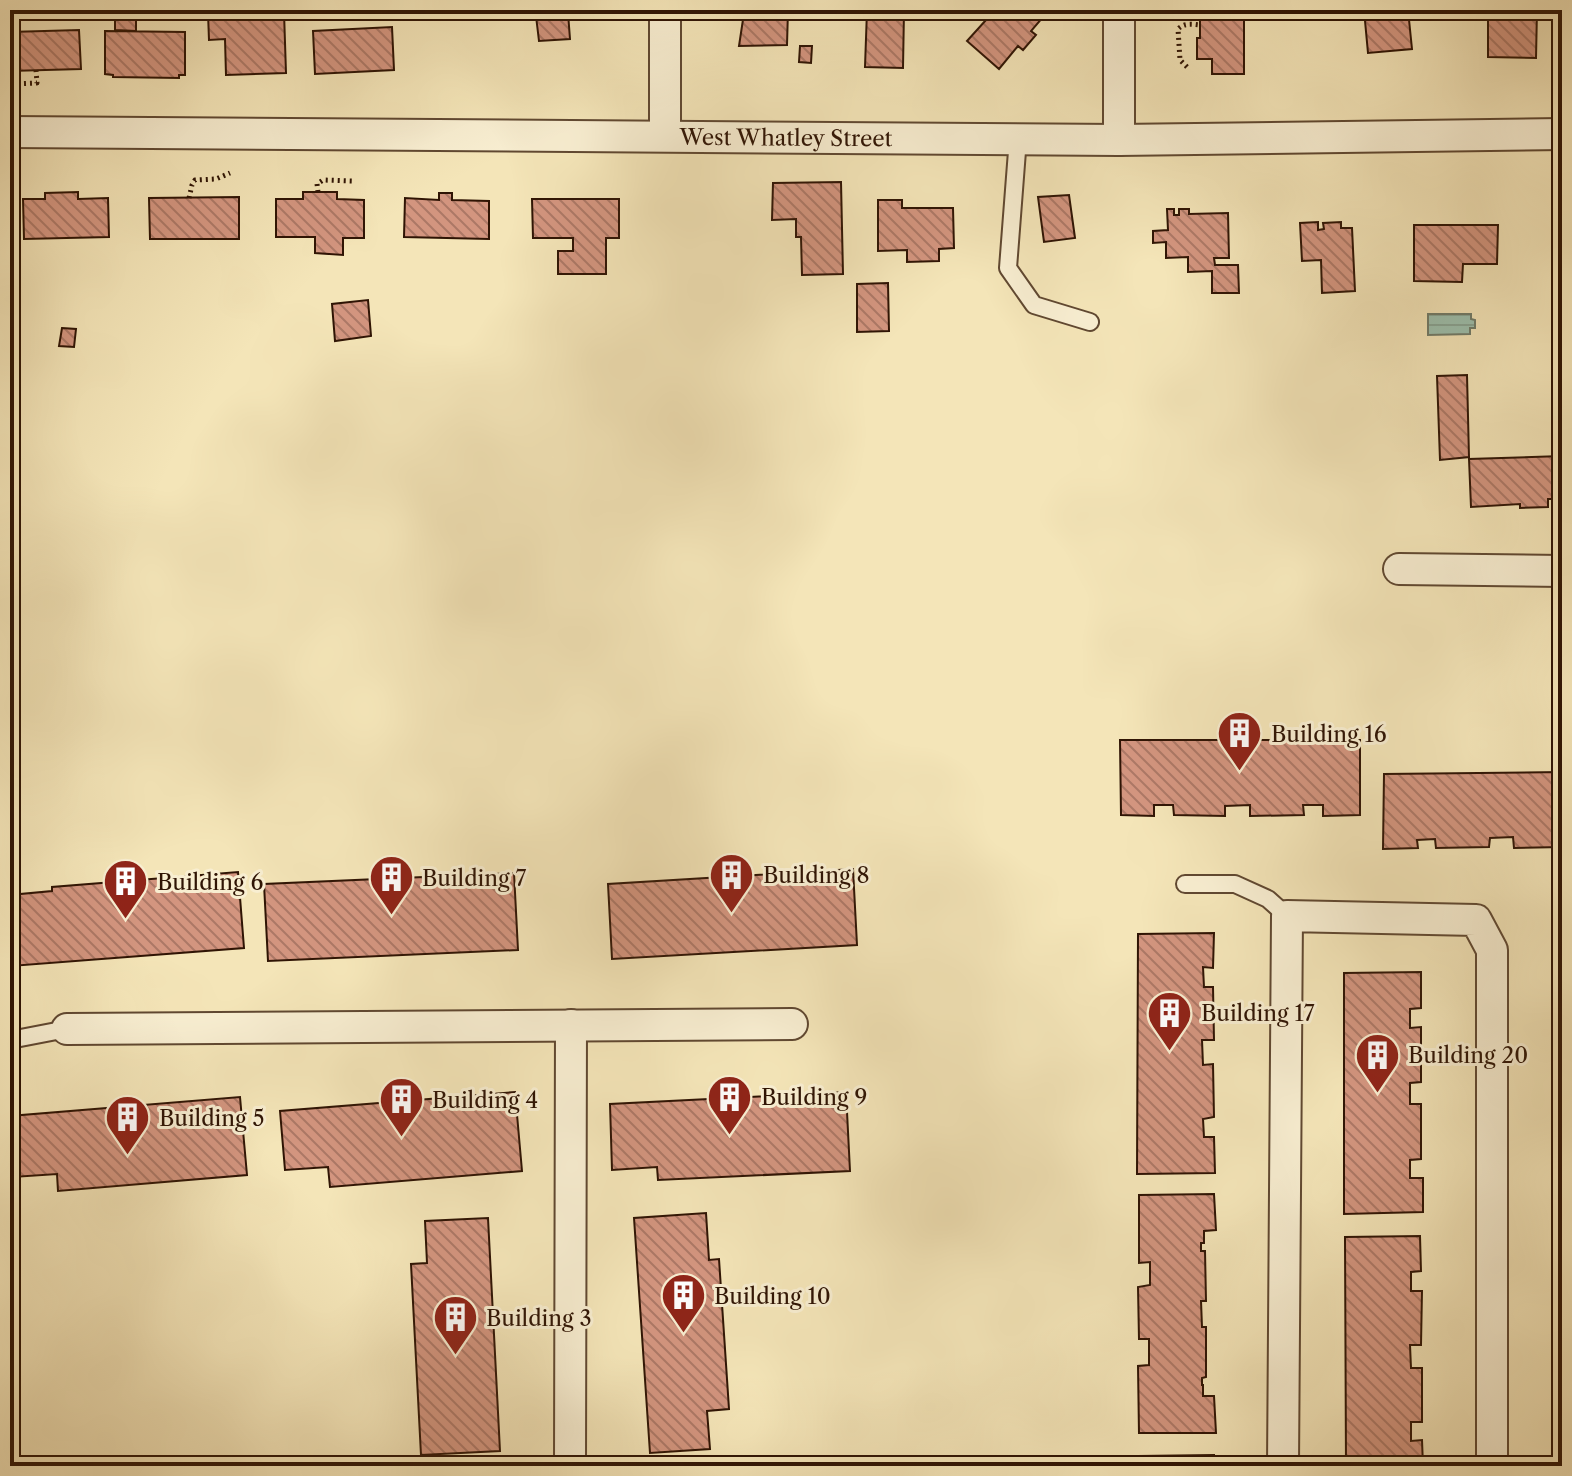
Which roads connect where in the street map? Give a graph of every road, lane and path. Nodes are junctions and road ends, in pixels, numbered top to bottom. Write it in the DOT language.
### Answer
graph roads {
  1 [pos="665,10"];
  2 [pos="1119,10"];
  3 [pos="1200,25"];
  4 [pos="1187,67"];
  5 [pos="36,70"];
  6 [pos="12,84"];
  7 [pos="10,132"];
  8 [pos="1562,134"];
  9 [pos="665,135"];
  10 [pos="1018,138"];
  11 [pos="1119,140"];
  12 [pos="230,173"];
  13 [pos="353,181"];
  14 [pos="318,192"];
  15 [pos="189,198"];
  16 [pos="1090,322"];
  17 [pos="1399,569"];
  18 [pos="1562,571"];
  19 [pos="1185,884"];
  20 [pos="1287,916"];
  21 [pos="792,1024"];
  22 [pos="571,1025"];
  23 [pos="67,1029"];
  24 [pos="10,1040"];
  25 [pos="570,1466"];
  26 [pos="1283,1466"];
  27 [pos="1492,1466"];
  1 -- 9 [label="street"];
  2 -- 11 [label="street"];
  3 -- 4 [label="path"];
  5 -- 6 [label="path"];
  7 -- 9 [label="street, West Whatley Street"];
  8 -- 11 [label="street, West Whatley Street"];
  9 -- 10 [label="street, West Whatley Street"];
  10 -- 11 [label="street, West Whatley Street"];
  10 -- 16 [label="lane"];
  12 -- 15 [label="path"];
  13 -- 14 [label="path"];
  17 -- 18 [label="street"];
  19 -- 20 [label="lane"];
  20 -- 26 [label="street"];
  20 -- 27 [label="street"];
  21 -- 22 [label="street"];
  22 -- 23 [label="street"];
  22 -- 25 [label="street"];
  23 -- 24 [label="lane"];
}
